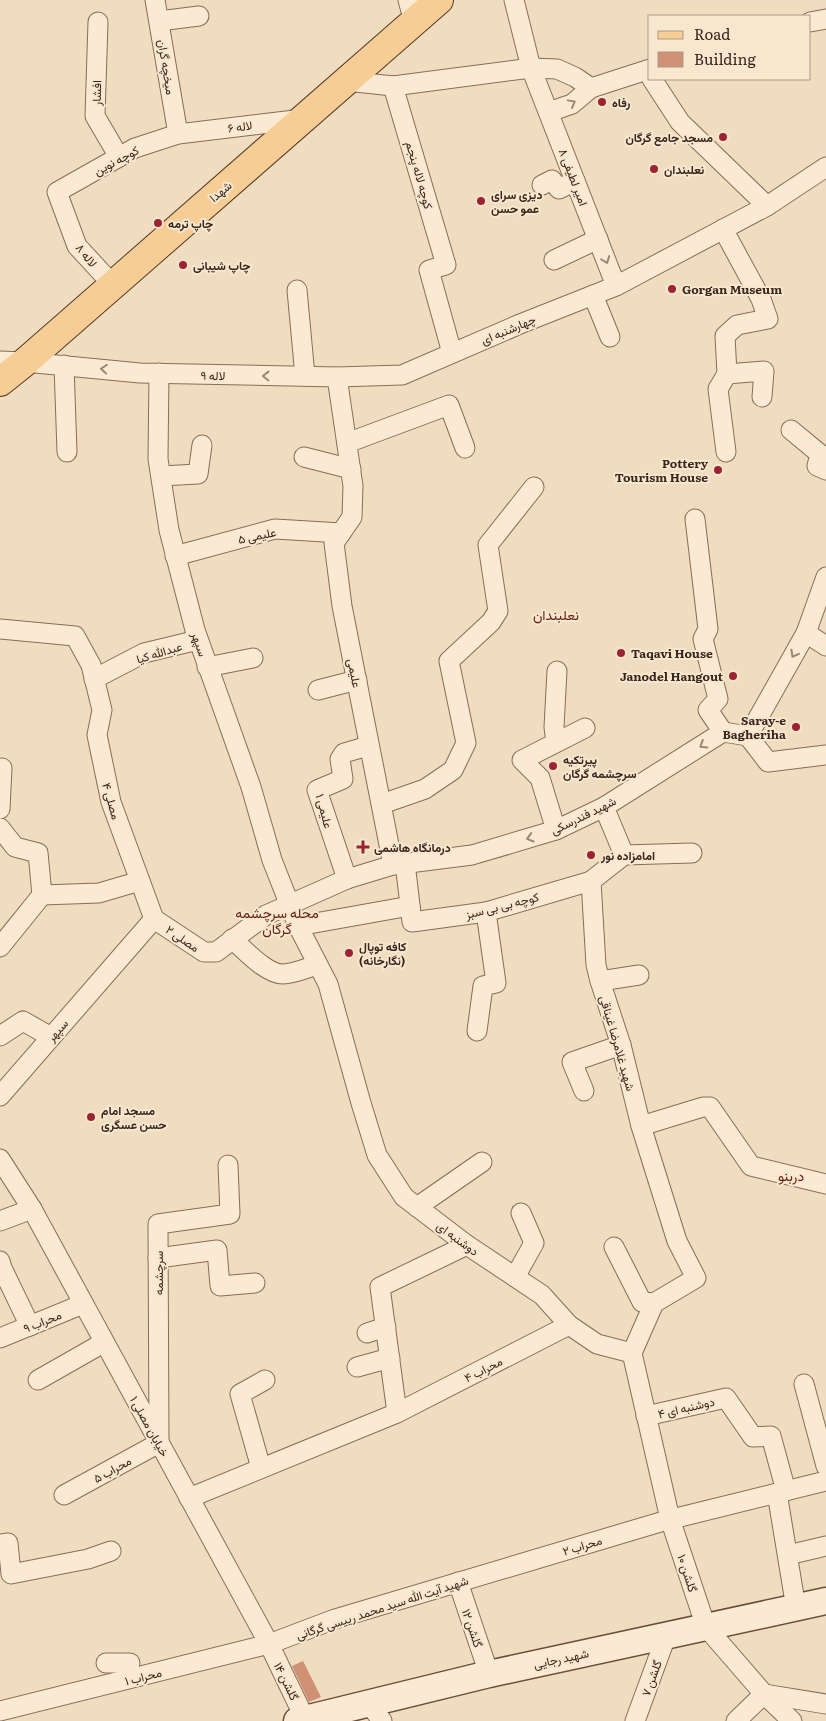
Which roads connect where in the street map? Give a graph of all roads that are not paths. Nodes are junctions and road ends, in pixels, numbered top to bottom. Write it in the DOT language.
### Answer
graph roads {
  1 [pos="155,0"];
  2 [pos="439,0"];
  3 [pos="514,0"];
  4 [pos="411,11"];
  5 [pos="199,16"];
  6 [pos="826,19"];
  7 [pos="159,21"];
  8 [pos="98,22"];
  9 [pos="811,22"];
  10 [pos="531,68"];
  11 [pos="648,74"];
  12 [pos="654,80"];
  13 [pos="346,81"];
  14 [pos="394,86"];
  15 [pos="591,88"];
  16 [pos="549,112"];
  17 [pos="303,119"];
  18 [pos="178,134"];
  19 [pos="119,157"];
  20 [pos="826,167"];
  21 [pos="576,181"];
  22 [pos="542,185"];
  23 [pos="57,192"];
  24 [pos="767,206"];
  25 [pos="723,229"];
  26 [pos="598,239"];
  27 [pos="554,260"];
  28 [pos="113,285"];
  29 [pos="616,286"];
  30 [pos="297,290"];
  31 [pos="593,295"];
  32 [pos="610,337"];
  33 [pos="452,354"];
  34 [pos="13,361"];
  35 [pos="64,366"];
  36 [pos="159,373"];
  37 [pos="727,374"];
  38 [pos="402,375"];
  39 [pos="305,376"];
  40 [pos="337,377"];
  41 [pos="0,382"];
  42 [pos="762,397"];
  43 [pos="791,430"];
  44 [pos="347,443"];
  45 [pos="202,445"];
  46 [pos="465,448"];
  47 [pos="67,452"];
  48 [pos="726,452"];
  49 [pos="304,457"];
  50 [pos="826,470"];
  51 [pos="161,476"];
  52 [pos="352,478"];
  53 [pos="534,487"];
  54 [pos="696,519"];
  55 [pos="340,533"];
  56 [pos="175,556"];
  57 [pos="826,577"];
  58 [pos="0,629"];
  59 [pos="806,633"];
  60 [pos="198,640"];
  61 [pos="826,646"];
  62 [pos="253,658"];
  63 [pos="207,667"];
  64 [pos="557,671"];
  65 [pos="94,679"];
  66 [pos="356,680"];
  67 [pos="318,690"];
  68 [pos="585,728"];
  69 [pos="723,732"];
  70 [pos="748,736"];
  71 [pos="556,742"];
  72 [pos="368,746"];
  73 [pos="826,756"];
  74 [pos="2,768"];
  75 [pos="382,804"];
  76 [pos="604,807"];
  77 [pos="0,809"];
  78 [pos="0,828"];
  79 [pos="556,830"];
  80 [pos="692,853"];
  81 [pos="624,855"];
  82 [pos="399,864"];
  83 [pos="346,879"];
  84 [pos="140,881"];
  85 [pos="591,881"];
  86 [pos="42,895"];
  87 [pos="289,905"];
  88 [pos="486,912"];
  89 [pos="411,914"];
  90 [pos="154,919"];
  91 [pos="298,926"];
  92 [pos="232,939"];
  93 [pos="0,947"];
  94 [pos="317,964"];
  95 [pos="639,975"];
  96 [pos="600,981"];
  97 [pos="477,1031"];
  98 [pos="0,1036"];
  99 [pos="51,1037"];
  100 [pos="620,1045"];
  101 [pos="584,1091"];
  102 [pos="0,1096"];
  103 [pos="641,1126"];
  104 [pos="0,1160"];
  105 [pos="482,1162"];
  106 [pos="228,1165"];
  107 [pos="826,1184"];
  108 [pos="418,1207"];
  109 [pos="32,1209"];
  110 [pos="522,1213"];
  111 [pos="0,1221"];
  112 [pos="467,1245"];
  113 [pos="614,1247"];
  114 [pos="158,1258"];
  115 [pos="0,1261"];
  116 [pos="515,1277"];
  117 [pos="255,1283"];
  118 [pos="654,1303"];
  119 [pos="83,1304"];
  120 [pos="569,1325"];
  121 [pos="30,1326"];
  122 [pos="386,1327"];
  123 [pos="367,1332"];
  124 [pos="0,1338"];
  125 [pos="103,1343"];
  126 [pos="632,1353"];
  127 [pos="390,1358"];
  128 [pos="357,1367"];
  129 [pos="38,1380"];
  130 [pos="265,1380"];
  131 [pos="804,1384"];
  132 [pos="397,1413"];
  133 [pos="646,1416"];
  134 [pos="159,1443"];
  135 [pos="826,1466"];
  136 [pos="261,1468"];
  137 [pos="826,1481"];
  138 [pos="782,1492"];
  139 [pos="64,1496"];
  140 [pos="189,1498"];
  141 [pos="670,1519"];
  142 [pos="0,1544"];
  143 [pos="826,1546"];
  144 [pos="111,1551"];
  145 [pos="788,1555"];
  146 [pos="495,1571"];
  147 [pos="458,1582"];
  148 [pos="826,1601"];
  149 [pos="796,1608"];
  150 [pos="706,1627"];
  151 [pos="667,1634"];
  152 [pos="269,1644"];
  153 [pos="106,1663"];
  154 [pos="130,1663"];
  155 [pos="488,1674"];
  156 [pos="764,1694"];
  157 [pos="826,1704"];
  158 [pos="8,1709"];
  159 [pos="375,1712"];
  160 [pos="303,1720"];
  161 [pos="636,1721"];
  162 [pos="736,1721"];
  163 [pos="792,1721"];
  1 -- 7 [label="street, میخچه گران"];
  2 -- 4 [label="main road, شهدا"];
  3 -- 10 [label="street, ۸ امیر لطیفی"];
  4 -- 13 [label="main road, شهدا"];
  5 -- 7 [label="street"];
  6 -- 9 [label="street"];
  7 -- 18 [label="street, میخچه گران"];
  8 -- 19 [label="street, افشار"];
  10 -- 14 [label="street"];
  10 -- 15 [label="street"];
  10 -- 16 [label="street, ۸ امیر لطیفی"];
  11 -- 15 [label="street"];
  12 -- 24 [label="street"];
  13 -- 14 [label="street"];
  13 -- 17 [label="main road, شهدا"];
  14 -- 33 [label="street, کوچه لاله پنجم"];
  16 -- 15 [label="street, one-way"];
  16 -- 21 [label="street, ۸ امیر لطیفی"];
  17 -- 18 [label="street, ۶ لاله"];
  17 -- 28 [label="main road, شهدا"];
  18 -- 19 [label="street, کوچه نوین"];
  19 -- 23 [label="street, کوچه نوین"];
  20 -- 24 [label="street, چهارشنبه ای"];
  21 -- 22 [label="street"];
  21 -- 26 [label="street, ۸ امیر لطیفی"];
  23 -- 28 [label="street, ۸ لاله"];
  24 -- 25 [label="street, چهارشنبه ای"];
  25 -- 29 [label="street, چهارشنبه ای"];
  25 -- 37 [label="street"];
  26 -- 27 [label="street"];
  26 -- 29 [label="street, ۸ امیر لطیفی, one-way"];
  28 -- 34 [label="main road, شهدا"];
  29 -- 31 [label="street, چهارشنبه ای"];
  30 -- 39 [label="street"];
  31 -- 32 [label="street"];
  31 -- 33 [label="street, چهارشنبه ای"];
  33 -- 38 [label="street, چهارشنبه ای"];
  34 -- 35 [label="street, ۹ لاله"];
  34 -- 41 [label="main road, شهدا"];
  36 -- 35 [label="street, ۹ لاله, one-way"];
  35 -- 47 [label="street"];
  39 -- 36 [label="street, ۹ لاله, one-way"];
  36 -- 51 [label="street, سپهر"];
  37 -- 42 [label="street"];
  37 -- 48 [label="street"];
  38 -- 40 [label="street, ۹ لاله"];
  39 -- 40 [label="street, ۹ لاله"];
  40 -- 44 [label="street"];
  43 -- 50 [label="street"];
  44 -- 46 [label="street"];
  44 -- 52 [label="street"];
  45 -- 51 [label="street"];
  49 -- 52 [label="street"];
  51 -- 56 [label="street, سپهر"];
  52 -- 55 [label="street, علیمی"];
  53 -- 75 [label="street"];
  54 -- 69 [label="street"];
  55 -- 56 [label="street, ۵ علیمی"];
  55 -- 66 [label="street, علیمی"];
  56 -- 60 [label="street, سپهر"];
  57 -- 59 [label="street"];
  58 -- 65 [label="street, ۴ مصلی"];
  59 -- 61 [label="street"];
  59 -- 70 [label="street, one-way"];
  60 -- 63 [label="street, سپهر"];
  60 -- 65 [label="street, عبدالله کیا"];
  62 -- 63 [label="street"];
  63 -- 87 [label="street, سپهر"];
  64 -- 71 [label="street"];
  65 -- 84 [label="street, ۴ مصلی"];
  66 -- 67 [label="street"];
  66 -- 72 [label="street, علیمی"];
  68 -- 71 [label="street"];
  69 -- 70 [label="street"];
  69 -- 76 [label="street, شهید فندرسکی, one-way"];
  70 -- 73 [label="street"];
  71 -- 79 [label="street"];
  72 -- 75 [label="street, علیمی"];
  72 -- 83 [label="street, ۱ علیمی"];
  74 -- 77 [label="street"];
  75 -- 82 [label="street, علیمی"];
  76 -- 79 [label="street, شهید فندرسکی"];
  76 -- 81 [label="street"];
  78 -- 86 [label="street"];
  79 -- 82 [label="street, شهید فندرسکی, one-way"];
  80 -- 81 [label="street"];
  81 -- 85 [label="street"];
  82 -- 83 [label="street, شهید فندرسکی"];
  82 -- 89 [label="street, علیمی"];
  83 -- 87 [label="street, شهید فندرسکی"];
  84 -- 86 [label="street"];
  84 -- 90 [label="street, ۴ مصلی"];
  85 -- 88 [label="street, کوچه بی بی سبز"];
  85 -- 96 [label="street, شهید غلامرضا غیناقی"];
  86 -- 93 [label="street"];
  87 -- 91 [label="street, دوشنبه ای"];
  87 -- 92 [label="street, ۲ مصلی"];
  88 -- 89 [label="street, کوچه بی بی سبز"];
  88 -- 97 [label="street"];
  89 -- 91 [label="street, کوچه بی بی سبز"];
  90 -- 92 [label="street, ۲ مصلی"];
  90 -- 99 [label="street, سپهر"];
  91 -- 94 [label="street, دوشنبه ای"];
  92 -- 94 [label="street"];
  94 -- 108 [label="street, دوشنبه ای"];
  95 -- 96 [label="street"];
  96 -- 100 [label="street, شهید غلامرضا غیناقی"];
  98 -- 99 [label="street"];
  99 -- 102 [label="street, سپهر"];
  100 -- 101 [label="street"];
  100 -- 103 [label="street, شهید غلامرضا غیناقی"];
  103 -- 107 [label="street"];
  103 -- 118 [label="street, شهید غلامرضا غیناقی"];
  104 -- 109 [label="street, خیابان مصلی ۱"];
  105 -- 108 [label="street"];
  106 -- 114 [label="street, سرچشمه"];
  108 -- 112 [label="street, دوشنبه ای"];
  109 -- 111 [label="street"];
  109 -- 119 [label="street, خیابان مصلی ۱"];
  110 -- 116 [label="street"];
  112 -- 116 [label="street, دوشنبه ای"];
  112 -- 122 [label="street"];
  113 -- 118 [label="street"];
  114 -- 117 [label="street"];
  114 -- 134 [label="street, سرچشمه"];
  115 -- 121 [label="street"];
  116 -- 120 [label="street, دوشنبه ای"];
  118 -- 126 [label="street"];
  119 -- 121 [label="street, ۹ محراب"];
  119 -- 125 [label="street, خیابان مصلی ۱"];
  120 -- 126 [label="street, دوشنبه ای"];
  120 -- 132 [label="street, ۴ محراب"];
  121 -- 124 [label="street, ۹ محراب"];
  122 -- 123 [label="street"];
  122 -- 127 [label="street"];
  125 -- 129 [label="street"];
  125 -- 134 [label="street, خیابان مصلی ۱"];
  126 -- 133 [label="street"];
  127 -- 128 [label="street"];
  127 -- 132 [label="street"];
  130 -- 136 [label="street"];
  131 -- 135 [label="street"];
  132 -- 136 [label="street, ۴ محراب"];
  133 -- 138 [label="street, ۴ دوشنبه ای"];
  133 -- 141 [label="street"];
  134 -- 139 [label="street, ۵ محراب"];
  134 -- 140 [label="street, خیابان مصلی ۱"];
  136 -- 140 [label="street, ۴ محراب"];
  137 -- 138 [label="street, ۲ محراب"];
  138 -- 141 [label="street, ۲ محراب"];
  138 -- 145 [label="street"];
  140 -- 152 [label="street, خیابان مصلی ۱"];
  141 -- 146 [label="street, ۲ محراب"];
  141 -- 150 [label="street, ۱۰ گلشن"];
  142 -- 144 [label="street"];
  143 -- 145 [label="street"];
  145 -- 149 [label="street"];
  146 -- 147 [label="street, شهید آیت الله سید محمد رییسی گرگانی"];
  147 -- 152 [label="street, شهید آیت الله سید محمد رییسی گرگانی"];
  147 -- 155 [label="street, ۱۲ گلشن"];
  148 -- 149 [label="main road, شهید رجایی"];
  149 -- 150 [label="main road, شهید رجایی"];
  150 -- 151 [label="main road, شهید رجایی"];
  150 -- 156 [label="street"];
  151 -- 155 [label="main road, شهید رجایی"];
  151 -- 161 [label="street, ۷ گلشن"];
  152 -- 158 [label="street, ۱ محراب"];
  152 -- 160 [label="street, گلشن ۱۴"];
  153 -- 154 [label="street"];
  155 -- 159 [label="main road, شهید رجایی"];
  156 -- 157 [label="street"];
  156 -- 162 [label="street"];
  156 -- 163 [label="street"];
  159 -- 160 [label="main road, شهید رجایی"];
}
